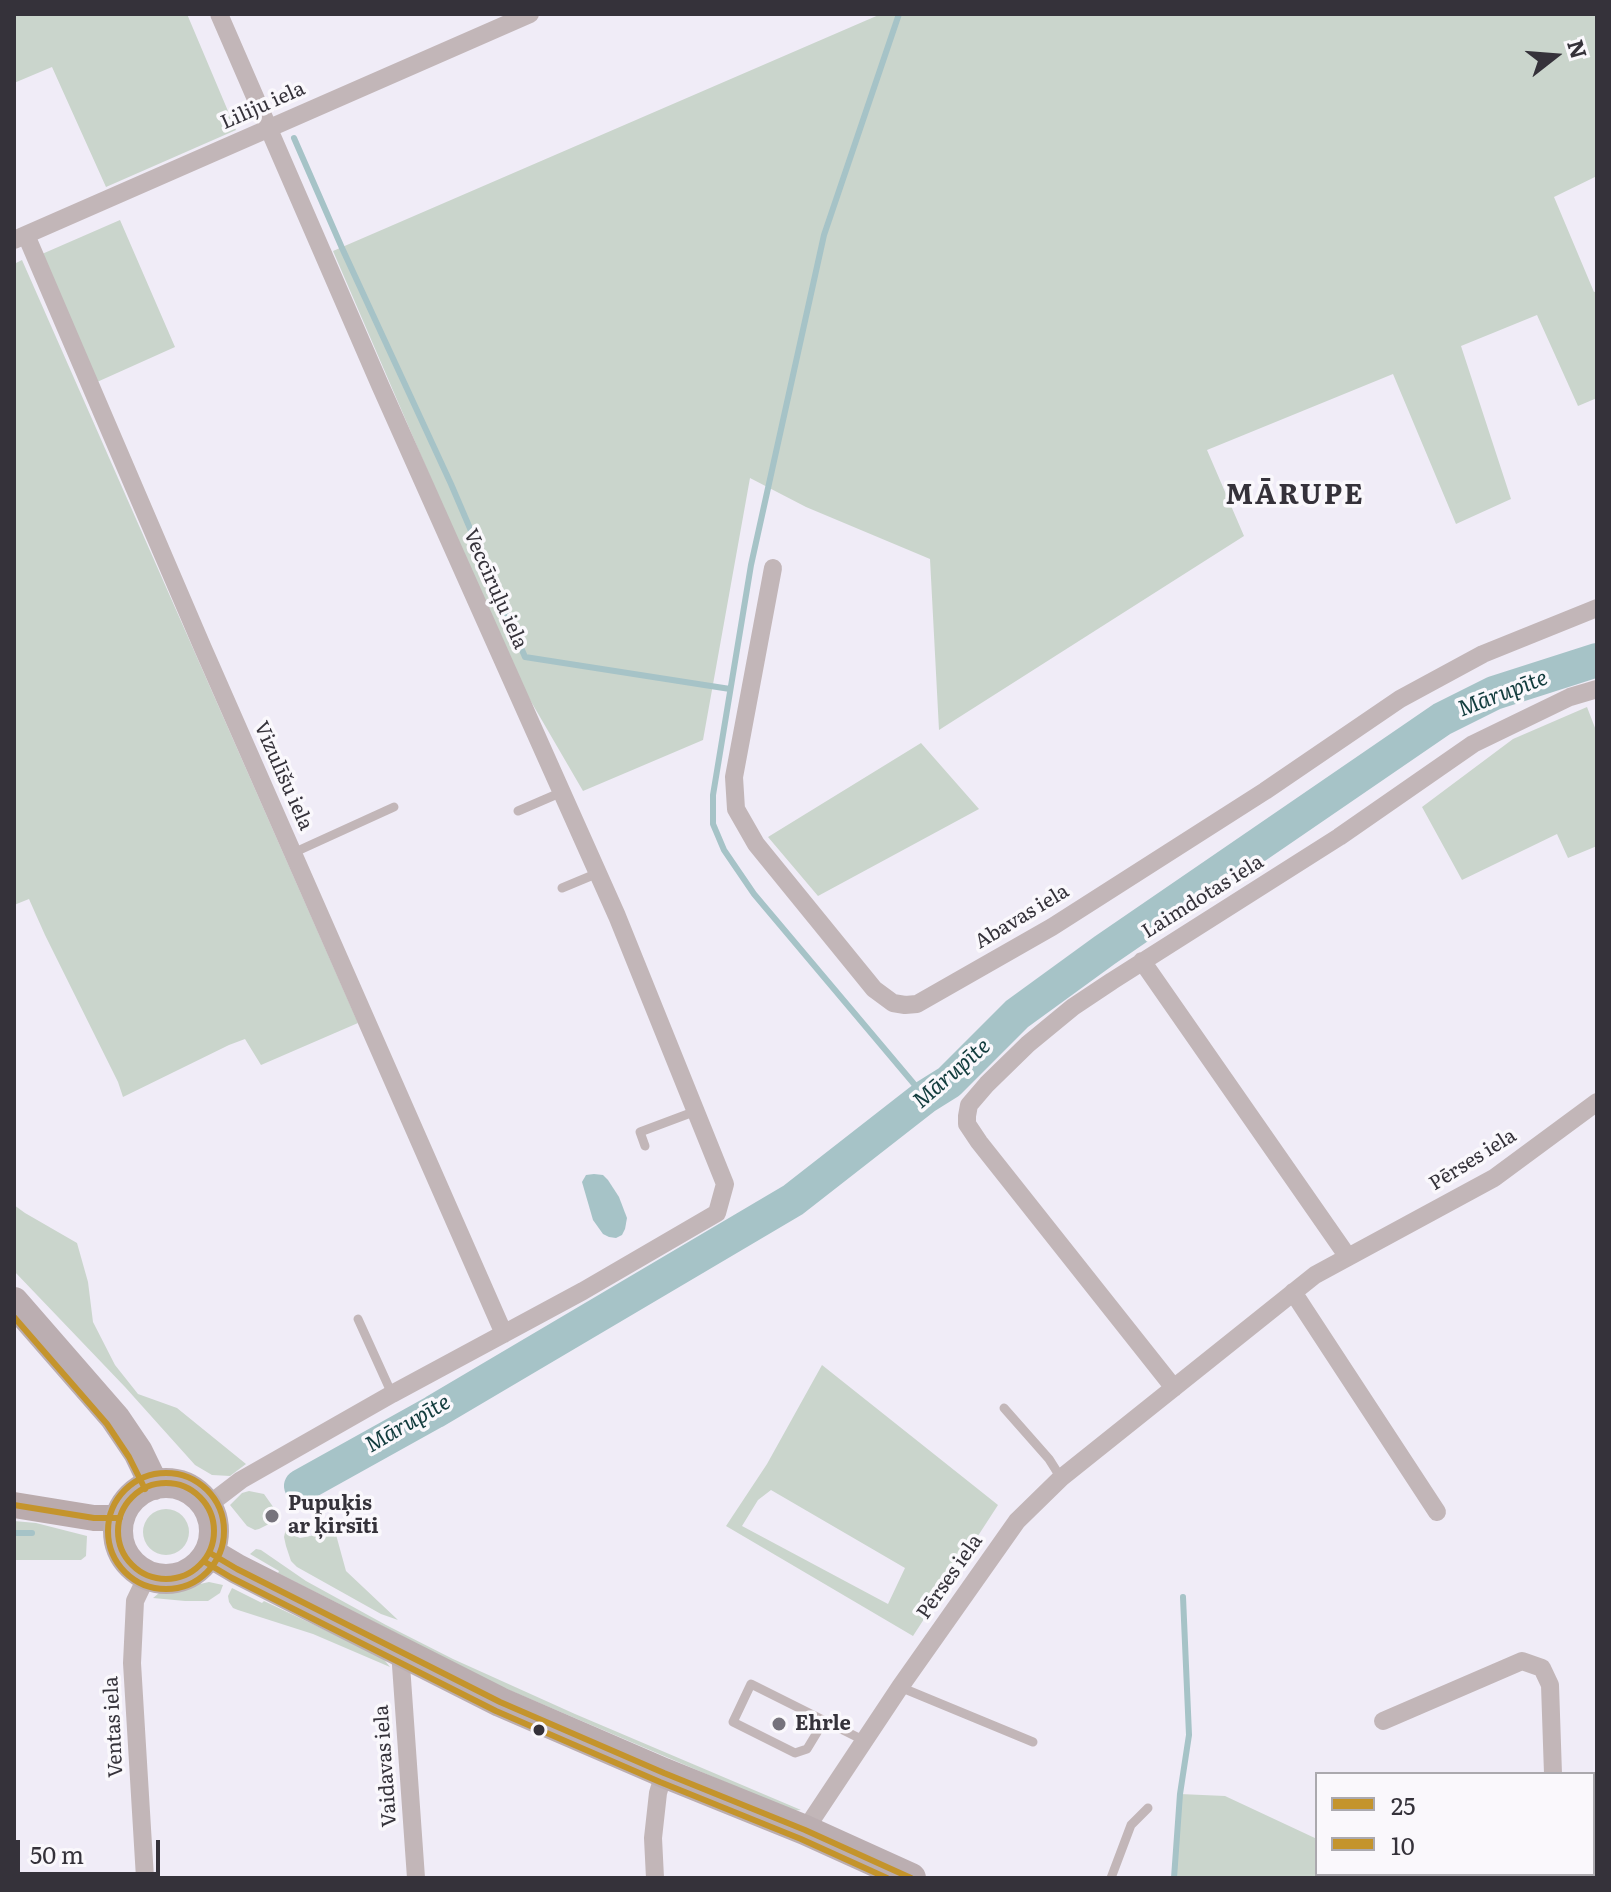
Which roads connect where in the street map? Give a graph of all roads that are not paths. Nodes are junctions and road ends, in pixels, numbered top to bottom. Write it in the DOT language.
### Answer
graph roads {
  1 [pos="219,14"];
  2 [pos="530,14"];
  3 [pos="269,128"];
  4 [pos="20,237"];
  5 [pos="773,568"];
  6 [pos="1597,608"];
  7 [pos="1597,689"];
  8 [pos="562,792"];
  9 [pos="394,807"];
  10 [pos="518,811"];
  11 [pos="293,853"];
  12 [pos="598,873"];
  13 [pos="562,888"];
  14 [pos="1142,961"];
  15 [pos="1597,1102"];
  16 [pos="696,1111"];
  17 [pos="645,1146"];
  18 [pos="1348,1257"];
  19 [pos="1293,1292"];
  20 [pos="14,1302"];
  21 [pos="358,1319"];
  22 [pos="504,1334"];
  23 [pos="1174,1388"];
  24 [pos="392,1394"];
  25 [pos="1004,1408"];
  26 [pos="1061,1478"];
  27 [pos="154,1485"];
  28 [pos="14,1505"];
  29 [pos="207,1506"];
  30 [pos="1437,1512"];
  31 [pos="120,1518"];
  32 [pos="210,1553"];
  33 [pos="147,1576"];
  34 [pos="400,1651"];
  35 [pos="900,1687"];
  36 [pos="824,1721"];
  37 [pos="1383,1721"];
  38 [pos="865,1741"];
  39 [pos="1033,1742"];
  40 [pos="1553,1772"];
  41 [pos="664,1773"];
  42 [pos="1148,1808"];
  43 [pos="805,1830"];
  44 [pos="905,1877"];
  45 [pos="145,1878"];
  46 [pos="416,1878"];
  47 [pos="655,1878"];
  48 [pos="1111,1878"];
  1 -- 3 [label="street, Veccīruļu iela"];
  2 -- 3 [label="street, Liliju iela"];
  3 -- 4 [label="street, Liliju iela"];
  3 -- 8 [label="street, Veccīruļu iela"];
  4 -- 11 [label="street, Vizulīšu iela"];
  5 -- 6 [label="street, Abavas iela"];
  7 -- 14 [label="street, Laimdotas iela"];
  8 -- 10 [label="lane"];
  8 -- 12 [label="street, Veccīruļu iela"];
  9 -- 11 [label="lane"];
  11 -- 22 [label="street, Vizulīšu iela"];
  12 -- 13 [label="lane"];
  12 -- 16 [label="street, Veccīruļu iela"];
  14 -- 18 [label="street, Laimdotas iela"];
  14 -- 23 [label="street"];
  15 -- 18 [label="street, Pērses iela"];
  16 -- 17 [label="lane"];
  16 -- 22 [label="street, Veccīruļu iela"];
  18 -- 19 [label="street, Pērses iela"];
  19 -- 23 [label="street, Pērses iela"];
  19 -- 30 [label="street"];
  20 -- 27 [label="main road"];
  21 -- 24 [label="lane"];
  22 -- 24 [label="street"];
  23 -- 26 [label="street, Pērses iela"];
  24 -- 29 [label="street"];
  25 -- 26 [label="lane"];
  26 -- 35 [label="street, Pērses iela"];
  27 -- 29 [label="main road"];
  27 -- 31 [label="main road"];
  28 -- 31 [label="street"];
  29 -- 32 [label="main road"];
  31 -- 33 [label="main road"];
  32 -- 33 [label="main road"];
  32 -- 34 [label="main road"];
  33 -- 45 [label="street, Ventas iela"];
  34 -- 41 [label="main road"];
  34 -- 46 [label="street, Vaidavas iela"];
  35 -- 38 [label="street, Pērses iela"];
  35 -- 39 [label="lane"];
  36 -- 36 [label="lane"];
  36 -- 38 [label="lane"];
  37 -- 40 [label="street"];
  38 -- 43 [label="street, Pērses iela"];
  41 -- 43 [label="main road"];
  41 -- 47 [label="street"];
  42 -- 48 [label="lane"];
  43 -- 44 [label="main road"];
}
